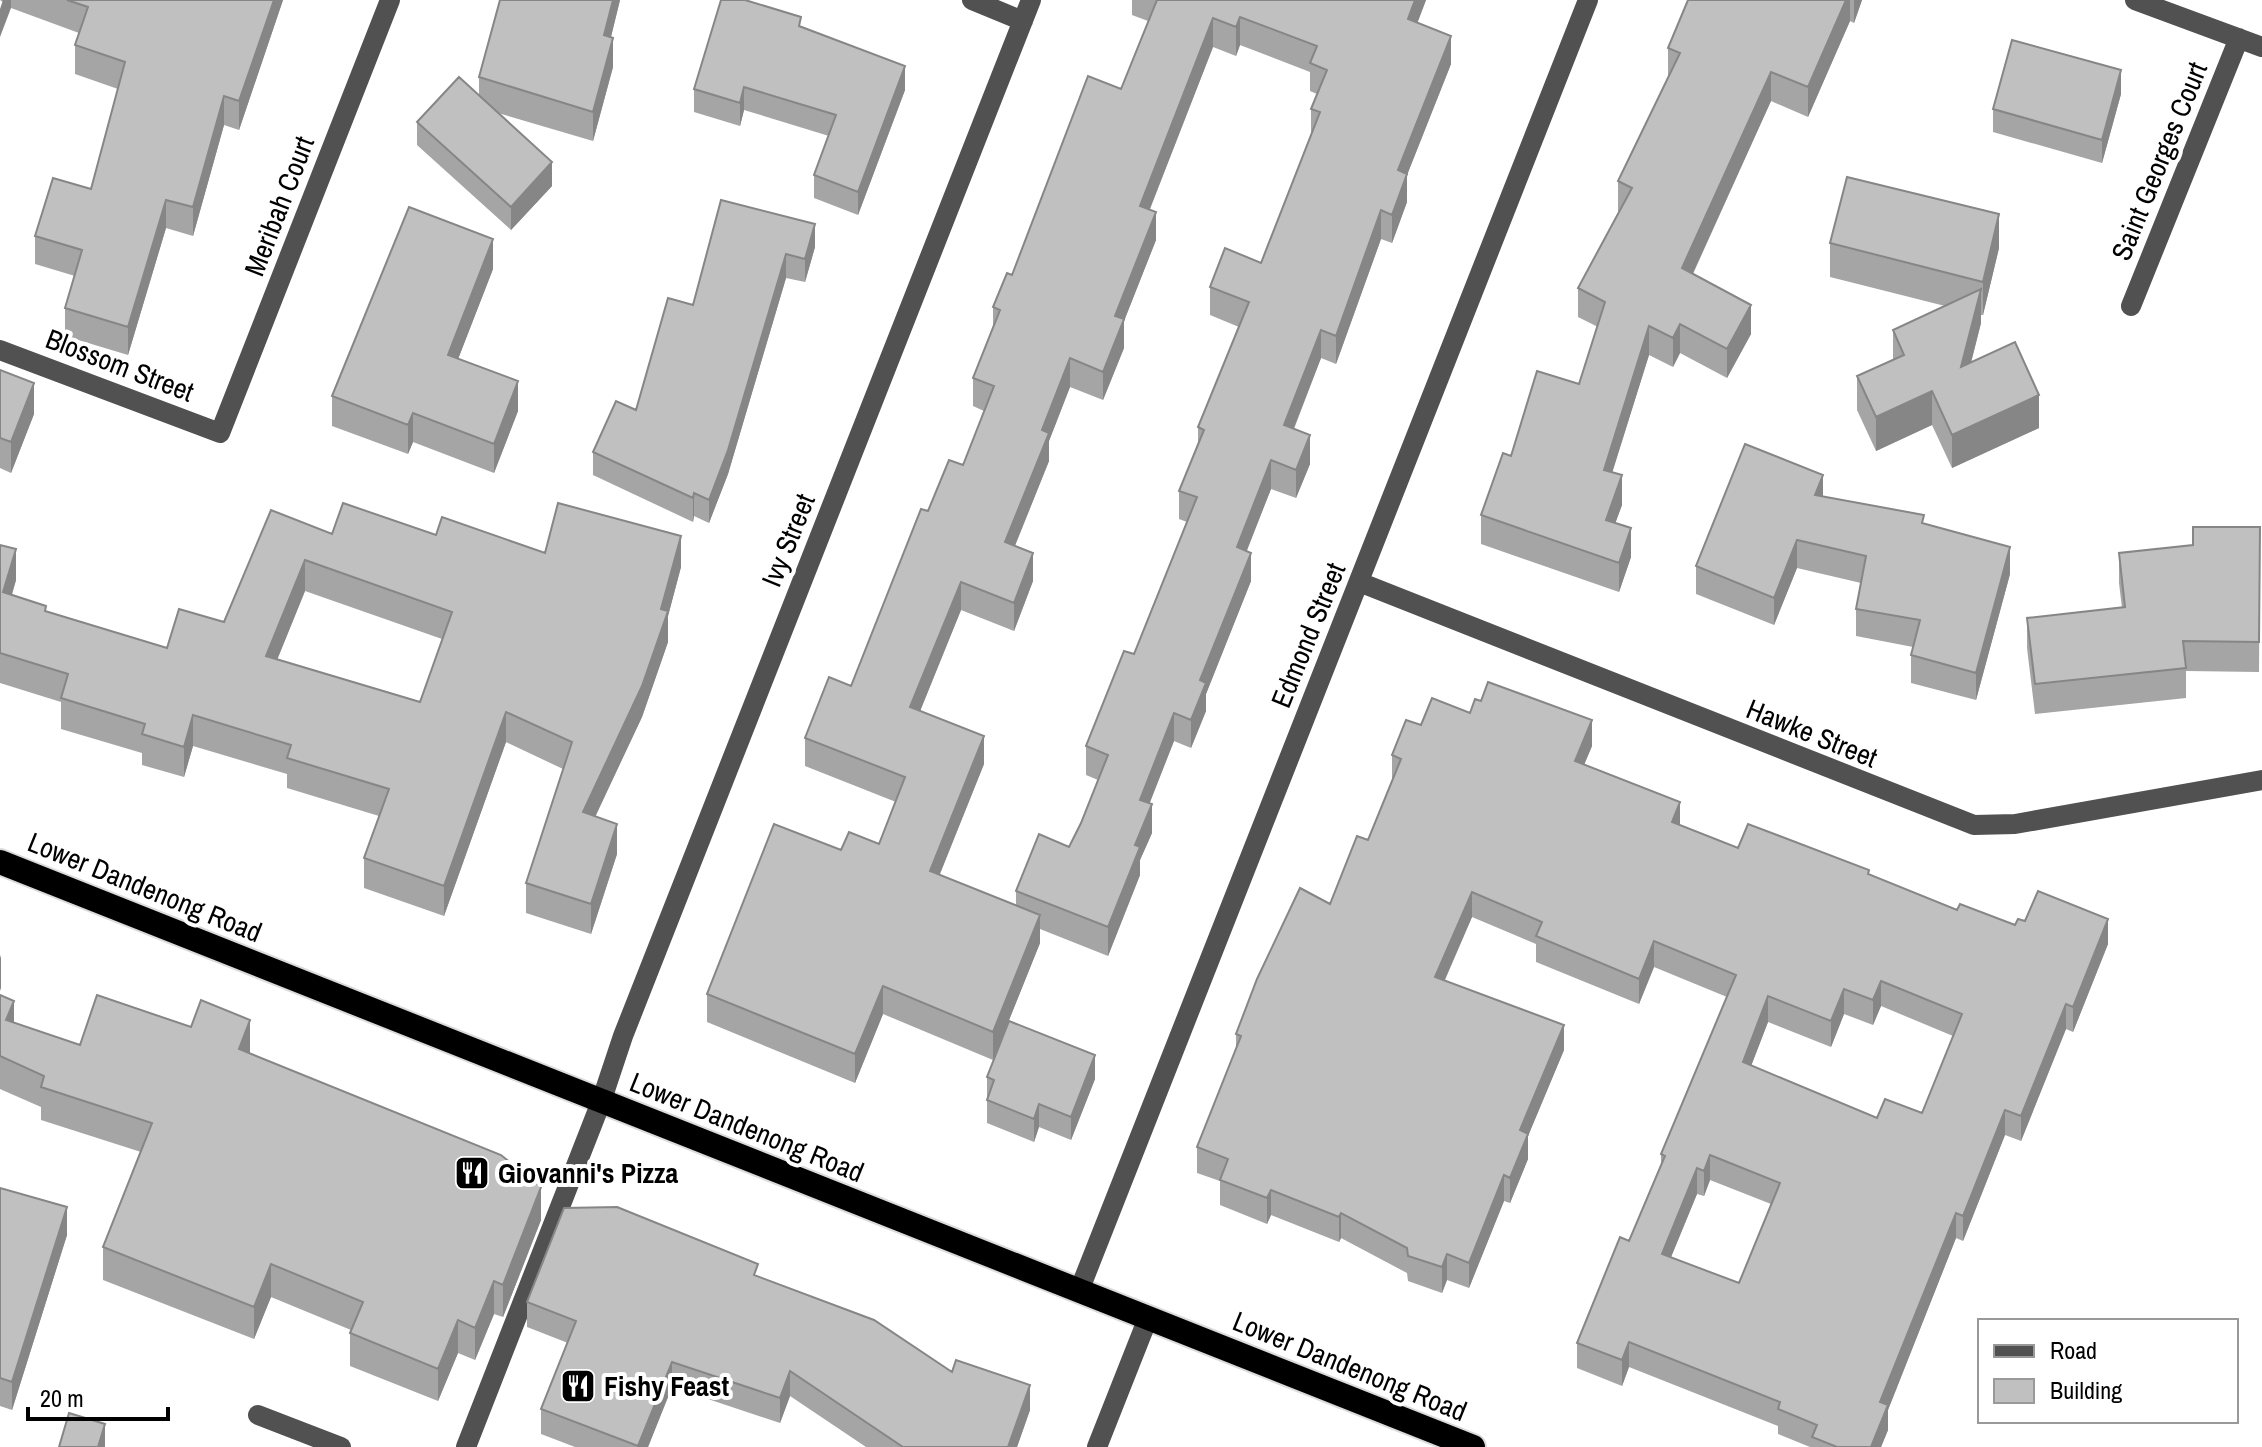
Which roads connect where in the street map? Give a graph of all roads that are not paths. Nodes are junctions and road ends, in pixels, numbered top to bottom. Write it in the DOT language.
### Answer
graph roads {
  1 [pos="390,0"];
  2 [pos="972,0"];
  3 [pos="1031,0"];
  4 [pos="1588,0"];
  5 [pos="2135,0"];
  6 [pos="1023,21"];
  7 [pos="2239,38"];
  8 [pos="2262,47"];
  9 [pos="2131,306"];
  10 [pos="0,350"];
  11 [pos="220,433"];
  12 [pos="1359,582"];
  13 [pos="2262,780"];
  14 [pos="0,862"];
  15 [pos="601,1102"];
  16 [pos="1079,1291"];
  17 [pos="1148,1318"];
  18 [pos="258,1415"];
  19 [pos="341,1447"];
  20 [pos="466,1447"];
  21 [pos="1097,1447"];
  22 [pos="1473,1447"];
  1 -- 11 [label="street, Meribah Court"];
  2 -- 6 [label="street"];
  3 -- 6 [label="street, Ivy Street"];
  4 -- 12 [label="street, Edmond Street"];
  5 -- 7 [label="street"];
  6 -- 15 [label="street, Ivy Street"];
  7 -- 8 [label="street"];
  7 -- 9 [label="street, Saint Georges Court"];
  10 -- 11 [label="street, Blossom Street"];
  12 -- 13 [label="street, Hawke Street"];
  12 -- 16 [label="street, Edmond Street"];
  14 -- 15 [label="highway, Lower Dandenong Road"];
  15 -- 16 [label="highway, Lower Dandenong Road"];
  15 -- 20 [label="street, Ivy Street"];
  16 -- 17 [label="highway, Lower Dandenong Road"];
  17 -- 21 [label="street"];
  17 -- 22 [label="highway, Lower Dandenong Road"];
  18 -- 19 [label="street"];
}
